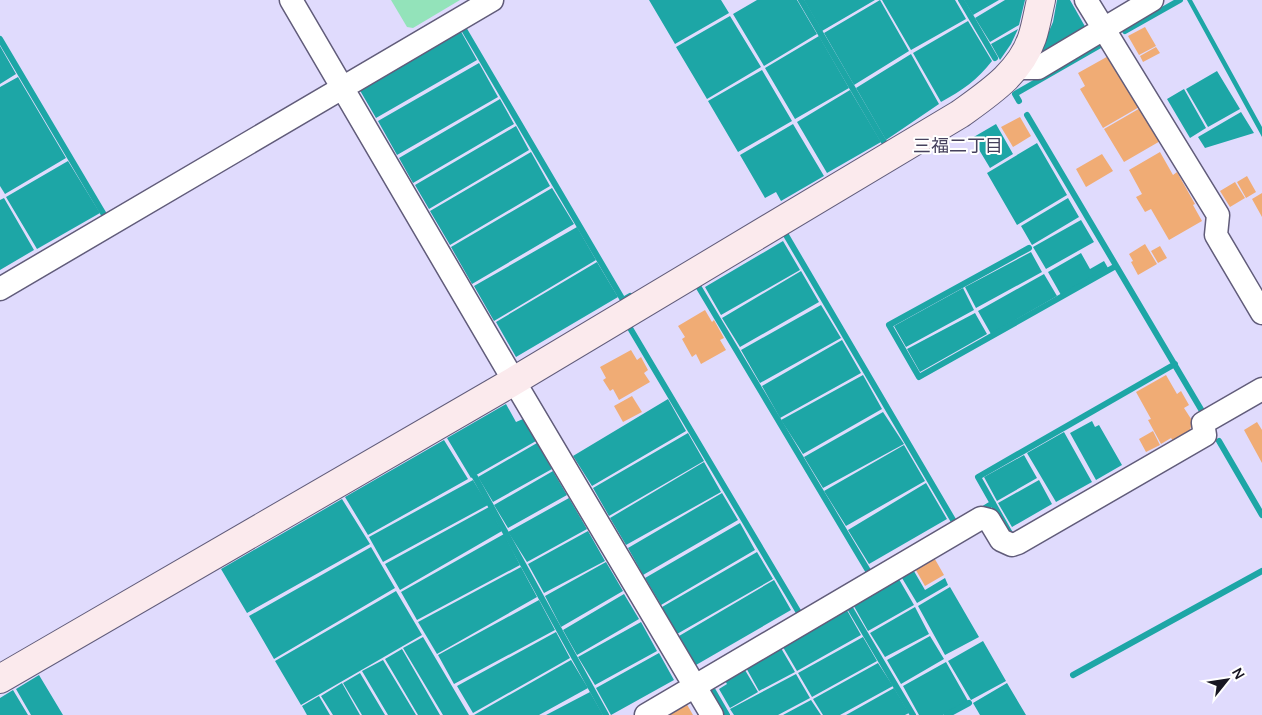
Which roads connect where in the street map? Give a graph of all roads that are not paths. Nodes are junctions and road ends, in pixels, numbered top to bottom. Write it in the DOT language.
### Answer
graph roads {
  1 [pos="292,0"];
  2 [pos="492,0"];
  3 [pos="1041,0"];
  4 [pos="1086,0"];
  5 [pos="1152,0"];
  6 [pos="1103,29"];
  7 [pos="1017,68"];
  8 [pos="342,87"];
  9 [pos="0,289"];
  10 [pos="1262,314"];
  11 [pos="514,381"];
  12 [pos="1262,389"];
  13 [pos="0,679"];
  14 [pos="696,686"];
  15 [pos="646,715"];
  16 [pos="712,715"];
  1 -- 8 [label="street"];
  2 -- 8 [label="street"];
  3 -- 7 [label="street"];
  4 -- 6 [label="street"];
  5 -- 6 [label="street"];
  6 -- 7 [label="street"];
  6 -- 10 [label="street"];
  7 -- 11 [label="street"];
  8 -- 9 [label="street"];
  8 -- 11 [label="street"];
  11 -- 13 [label="street"];
  11 -- 14 [label="street"];
  12 -- 14 [label="street"];
  14 -- 15 [label="street"];
  14 -- 16 [label="street"];
}
